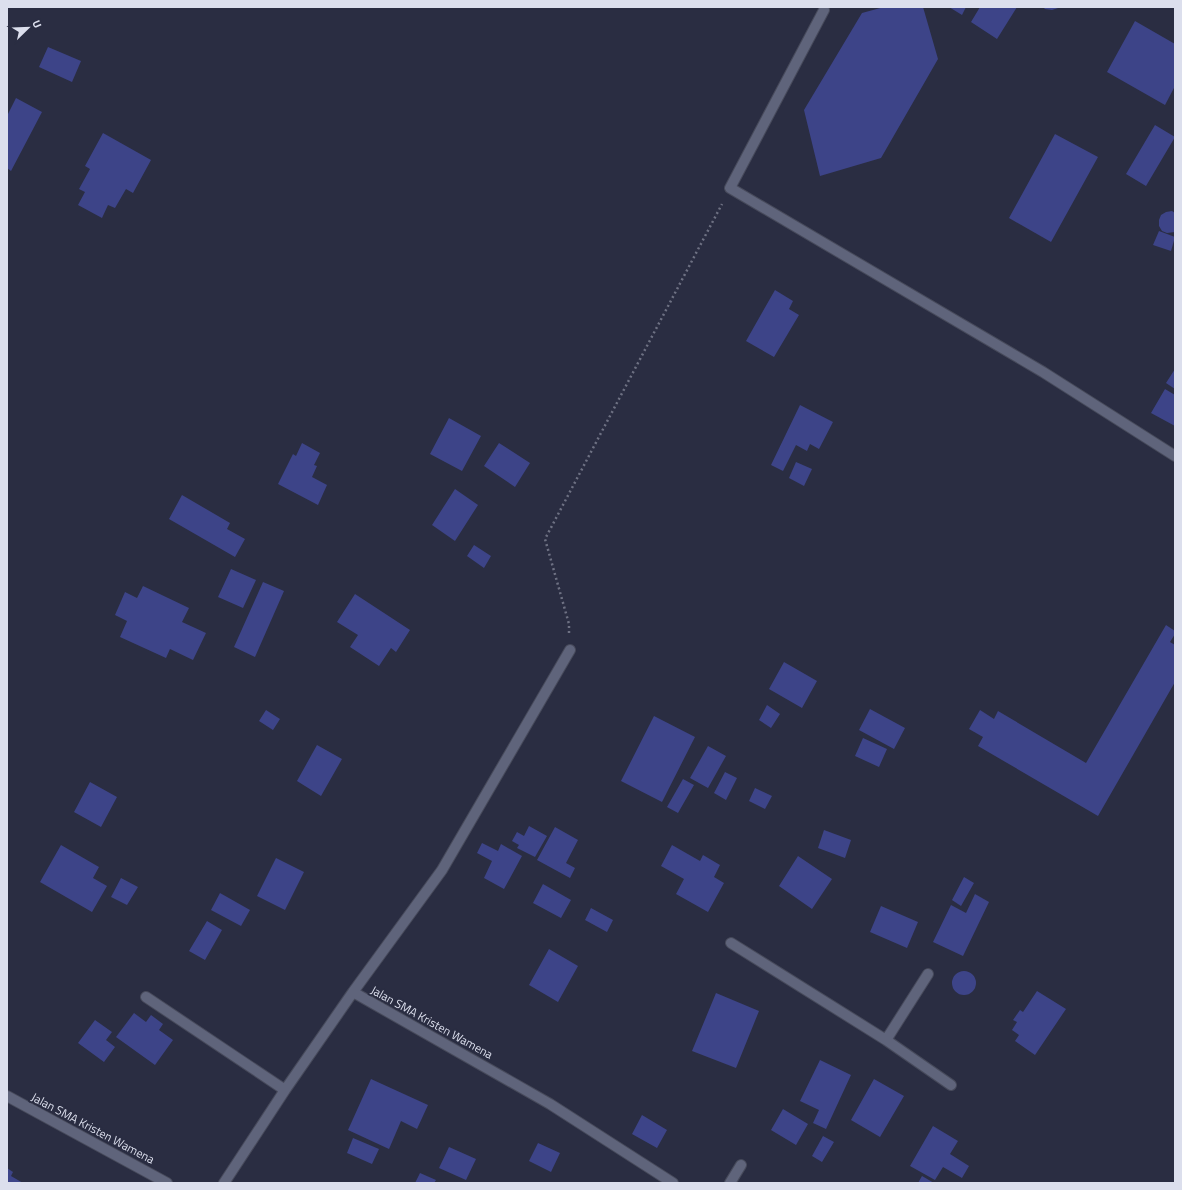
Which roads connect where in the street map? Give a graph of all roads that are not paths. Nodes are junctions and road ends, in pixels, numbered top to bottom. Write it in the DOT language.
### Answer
graph roads {
  1 [pos="824,10"];
  2 [pos="1175,456"];
  3 [pos="570,650"];
  4 [pos="731,943"];
  5 [pos="928,974"];
  6 [pos="353,992"];
  7 [pos="146,997"];
  8 [pos="886,1040"];
  9 [pos="951,1085"];
  10 [pos="285,1090"];
  11 [pos="7,1096"];
  12 [pos="741,1165"];
  13 [pos="167,1183"];
  14 [pos="224,1183"];
  15 [pos="674,1183"];
  16 [pos="730,1183"];
  1 -- 2 [label="street"];
  3 -- 6 [label="street"];
  4 -- 8 [label="street"];
  5 -- 8 [label="street"];
  6 -- 10 [label="street, Jalan SMA Kristen Wamena"];
  6 -- 15 [label="street, Jalan SMA Kristen Wamena"];
  7 -- 10 [label="street"];
  8 -- 9 [label="street"];
  10 -- 14 [label="street, Jalan SMA Kristen Wamena"];
  11 -- 13 [label="street, Jalan SMA Kristen Wamena"];
  12 -- 16 [label="street"];
}
